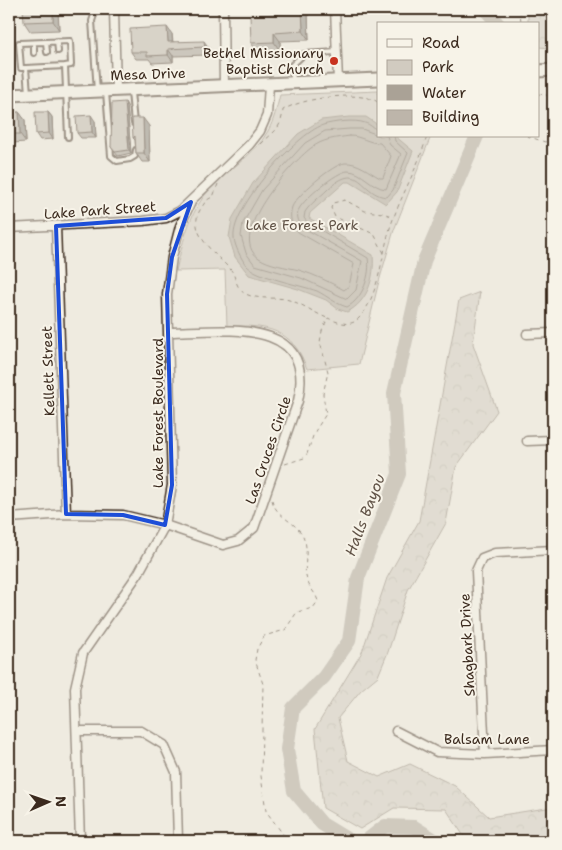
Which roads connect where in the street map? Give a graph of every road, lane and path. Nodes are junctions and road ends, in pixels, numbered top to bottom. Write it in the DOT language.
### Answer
graph roads {
  1 [pos="96,9"];
  2 [pos="114,9"];
  3 [pos="223,9"];
  4 [pos="334,9"];
  5 [pos="520,9"];
  6 [pos="521,22"];
  7 [pos="58,41"];
  8 [pos="34,42"];
  9 [pos="46,42"];
  10 [pos="58,51"];
  11 [pos="47,52"];
  12 [pos="337,52"];
  13 [pos="34,53"];
  14 [pos="34,60"];
  15 [pos="47,60"];
  16 [pos="58,61"];
  17 [pos="65,66"];
  18 [pos="47,67"];
  19 [pos="58,67"];
  20 [pos="26,68"];
  21 [pos="34,68"];
  22 [pos="553,70"];
  23 [pos="540,71"];
  24 [pos="377,78"];
  25 [pos="338,81"];
  26 [pos="293,83"];
  27 [pos="269,85"];
  28 [pos="224,86"];
  29 [pos="131,90"];
  30 [pos="107,91"];
  31 [pos="66,92"];
  32 [pos="28,94"];
  33 [pos="540,94"];
  34 [pos="9,95"];
  35 [pos="553,96"];
  36 [pos="377,102"];
  37 [pos="135,127"];
  38 [pos="68,137"];
  39 [pos="425,138"];
  40 [pos="427,138"];
  41 [pos="533,138"];
  42 [pos="553,138"];
  43 [pos="426,141"];
  44 [pos="136,144"];
  45 [pos="258,147"];
  46 [pos="218,183"];
  47 [pos="191,202"];
  48 [pos="394,218"];
  49 [pos="56,226"];
  50 [pos="9,228"];
  51 [pos="384,253"];
  52 [pos="328,318"];
  53 [pos="170,332"];
  54 [pos="553,333"];
  55 [pos="527,334"];
  56 [pos="553,440"];
  57 [pos="527,441"];
  58 [pos="282,472"];
  59 [pos="274,494"];
  60 [pos="66,514"];
  61 [pos="9,518"];
  62 [pos="165,525"];
  63 [pos="553,550"];
  64 [pos="77,731"];
  65 [pos="396,731"];
  66 [pos="553,750"];
  67 [pos="485,754"];
  68 [pos="80,841"];
  69 [pos="178,841"];
  70 [pos="288,841"];
  1 -- 30 [label="lane"];
  2 -- 30 [label="street"];
  3 -- 28 [label="street"];
  4 -- 12 [label="street"];
  5 -- 6 [label="path"];
  7 -- 9 [label="lane"];
  7 -- 10 [label="lane"];
  7 -- 17 [label="lane"];
  8 -- 9 [label="lane"];
  8 -- 13 [label="lane"];
  8 -- 20 [label="lane"];
  9 -- 11 [label="lane"];
  12 -- 25 [label="street"];
  12 -- 26 [label="lane"];
  14 -- 21 [label="lane"];
  15 -- 18 [label="lane"];
  16 -- 19 [label="lane"];
  17 -- 19 [label="lane"];
  17 -- 31 [label="lane"];
  18 -- 19 [label="lane"];
  18 -- 21 [label="lane"];
  20 -- 21 [label="lane"];
  20 -- 32 [label="lane"];
  22 -- 23 [label="main road"];
  24 -- 25 [label="main road, Mesa Drive"];
  25 -- 26 [label="main road, Mesa Drive"];
  26 -- 27 [label="main road, Mesa Drive"];
  27 -- 28 [label="main road, Mesa Drive"];
  27 -- 47 [label="street, Lake Park Street"];
  28 -- 29 [label="main road, Mesa Drive"];
  29 -- 30 [label="main road, Mesa Drive"];
  29 -- 37 [label="lane"];
  30 -- 31 [label="main road, Mesa Drive"];
  30 -- 44 [label="lane"];
  31 -- 32 [label="main road, Mesa Drive"];
  31 -- 38 [label="lane"];
  32 -- 34 [label="main road, Mesa Drive"];
  33 -- 35 [label="path"];
  36 -- 45 [label="path"];
  39 -- 43 [label="path"];
  40 -- 43 [label="path"];
  41 -- 42 [label="path"];
  43 -- 48 [label="path"];
  46 -- 52 [label="path"];
  47 -- 49 [label="street, Lake Park Street"];
  47 -- 53 [label="street, Lake Forest Boulevard"];
  48 -- 51 [label="path"];
  48 -- 51 [label="path"];
  49 -- 50 [label="street, Lake Park Street"];
  49 -- 60 [label="street, Kellett Street"];
  51 -- 52 [label="path"];
  52 -- 58 [label="path"];
  53 -- 62 [label="street, Lake Forest Boulevard"];
  53 -- 62 [label="street, Las Cruces Circle"];
  54 -- 55 [label="street"];
  56 -- 57 [label="street"];
  59 -- 70 [label="path"];
  60 -- 61 [label="street, Las Cruces Circle"];
  60 -- 62 [label="street, Las Cruces Circle"];
  62 -- 64 [label="street, Lake Forest Boulevard"];
  63 -- 67 [label="street, Shagbark Drive"];
  64 -- 68 [label="street, Lake Forest Boulevard"];
  64 -- 69 [label="street"];
  65 -- 67 [label="street, Balsam Lane"];
  66 -- 67 [label="street, Balsam Lane"];
}
